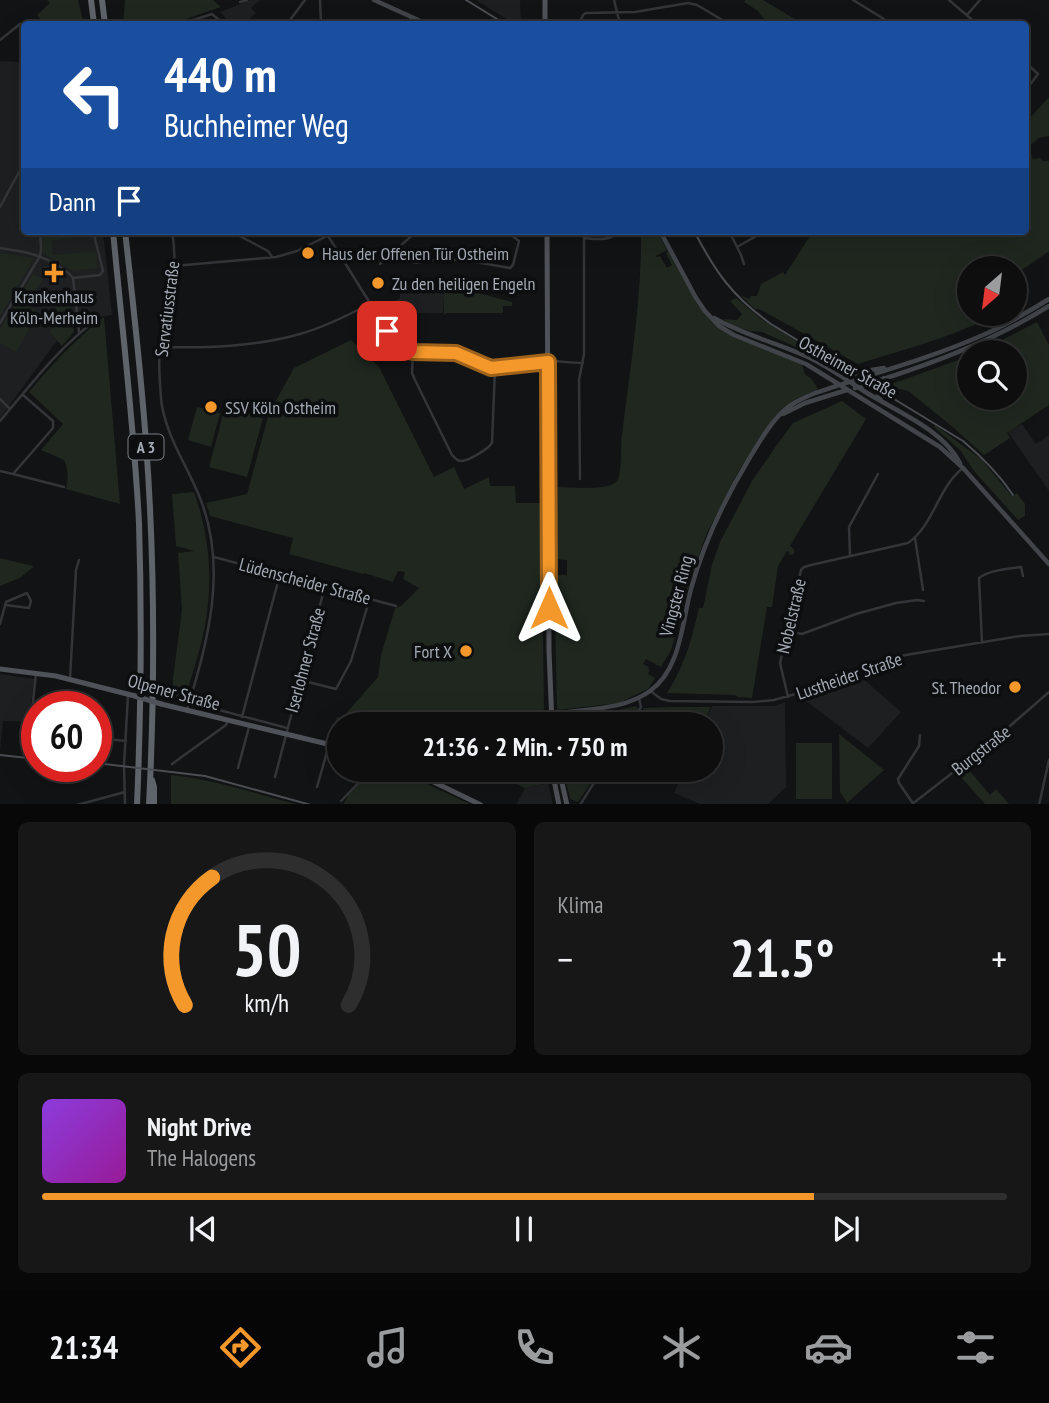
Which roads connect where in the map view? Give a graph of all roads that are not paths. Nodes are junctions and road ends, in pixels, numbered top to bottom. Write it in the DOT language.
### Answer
graph roads {
  1 [pos="91,0"];
  2 [pos="103,0"];
  3 [pos="247,0"];
  4 [pos="305,0"];
  5 [pos="320,0"];
  6 [pos="374,0"];
  7 [pos="545,0"];
  8 [pos="614,0"];
  9 [pos="671,0"];
  10 [pos="853,0"];
  11 [pos="949,0"];
  12 [pos="980,0"];
  13 [pos="240,2"];
  14 [pos="673,6"];
  15 [pos="617,13"];
  16 [pos="967,15"];
  17 [pos="94,21"];
  18 [pos="105,21"];
  19 [pos="190,21"];
  20 [pos="221,21"];
  21 [pos="289,21"];
  22 [pos="321,21"];
  23 [pos="420,21"];
  24 [pos="545,21"];
  25 [pos="580,21"];
  26 [pos="619,21"];
  27 [pos="723,21"];
  28 [pos="887,21"];
  29 [pos="974,21"];
  30 [pos="20,24"];
  31 [pos="0,40"];
  32 [pos="1029,66"];
  33 [pos="1029,86"];
  34 [pos="21,168"];
  35 [pos="0,207"];
  36 [pos="40,235"];
  37 [pos="94,235"];
  38 [pos="113,235"];
  39 [pos="125,235"];
  40 [pos="172,235"];
  41 [pos="238,235"];
  42 [pos="413,235"];
  43 [pos="511,235"];
  44 [pos="547,235"];
  45 [pos="616,235"];
  46 [pos="662,235"];
  47 [pos="731,235"];
  48 [pos="758,235"];
  49 [pos="327,236"];
  50 [pos="584,238"];
  51 [pos="737,247"];
  52 [pos="0,248"];
  53 [pos="398,249"];
  54 [pos="40,256"];
  55 [pos="272,257"];
  56 [pos="380,264"];
  57 [pos="744,264"];
  58 [pos="174,266"];
  59 [pos="73,278"];
  60 [pos="1049,299"];
  61 [pos="370,303"];
  62 [pos="1049,306"];
  63 [pos="95,321"];
  64 [pos="0,323"];
  65 [pos="727,328"];
  66 [pos="79,332"];
  67 [pos="160,347"];
  68 [pos="413,352"];
  69 [pos="548,362"];
  70 [pos="583,363"];
  71 [pos="895,367"];
  72 [pos="495,368"];
  73 [pos="831,370"];
  74 [pos="884,378"];
  75 [pos="849,382"];
  76 [pos="840,385"];
  77 [pos="857,387"];
  78 [pos="848,390"];
  79 [pos="23,395"];
  80 [pos="0,399"];
  81 [pos="882,402"];
  82 [pos="10,409"];
  83 [pos="779,416"];
  84 [pos="0,421"];
  85 [pos="948,450"];
  86 [pos="963,468"];
  87 [pos="0,471"];
  88 [pos="13,474"];
  89 [pos="878,474"];
  90 [pos="580,479"];
  91 [pos="64,487"];
  92 [pos="915,538"];
  93 [pos="850,555"];
  94 [pos="214,557"];
  95 [pos="79,560"];
  96 [pos="1049,564"];
  97 [pos="280,574"];
  98 [pos="1023,576"];
  99 [pos="325,586"];
  100 [pos="923,590"];
  101 [pos="369,599"];
  102 [pos="924,601"];
  103 [pos="5,605"];
  104 [pos="396,606"];
  105 [pos="0,624"];
  106 [pos="788,631"];
  107 [pos="1049,634"];
  108 [pos="982,642"];
  109 [pos="0,668"];
  110 [pos="36,673"];
  111 [pos="70,679"];
  112 [pos="300,680"];
  113 [pos="651,690"];
  114 [pos="34,691"];
  115 [pos="1049,692"];
  116 [pos="131,696"];
  117 [pos="788,697"];
  118 [pos="639,698"];
  119 [pos="190,702"];
  120 [pos="187,710"];
  121 [pos="550,712"];
  122 [pos="570,712"];
  123 [pos="638,712"];
  124 [pos="242,717"];
  125 [pos="228,721"];
  126 [pos="249,726"];
  127 [pos="286,731"];
  128 [pos="920,735"];
  129 [pos="112,740"];
  130 [pos="126,741"];
  131 [pos="327,744"];
  132 [pos="327,752"];
  133 [pos="1049,761"];
  134 [pos="172,764"];
  135 [pos="238,768"];
  136 [pos="1048,770"];
  137 [pos="275,777"];
  138 [pos="359,782"];
  139 [pos="436,782"];
  140 [pos="554,782"];
  141 [pos="562,782"];
  142 [pos="594,782"];
  143 [pos="317,787"];
  144 [pos="125,792"];
  145 [pos="341,801"];
  146 [pos="77,804"];
  147 [pos="125,804"];
  148 [pos="137,804"];
  149 [pos="151,804"];
  150 [pos="481,804"];
  151 [pos="559,804"];
  152 [pos="567,804"];
  153 [pos="580,804"];
  154 [pos="913,804"];
  155 [pos="1039,804"];
  1 -- 17 [label="highway"];
  2 -- 18 [label="highway"];
  3 -- 13 [label="street"];
  4 -- 21 [label="street"];
  5 -- 22 [label="street"];
  6 -- 23 [label="main road"];
  7 -- 24 [label="main road"];
  8 -- 15 [label="street"];
  9 -- 14 [label="street"];
  10 -- 28 [label="street"];
  11 -- 16 [label="street"];
  12 -- 16 [label="street"];
  14 -- 15 [label="street"];
  14 -- 27 [label="street"];
  15 -- 25 [label="street"];
  15 -- 26 [label="street"];
  16 -- 29 [label="street"];
  19 -- 20 [label="street"];
  30 -- 31 [label="street"];
  32 -- 33 [label="street"];
  34 -- 35 [label="street"];
  36 -- 54 [label="street"];
  37 -- 59 [label="street"];
  38 -- 148 [label="highway, A 3"];
  39 -- 149 [label="highway, A 3"];
  40 -- 58 [label="street, Servatiusstraße"];
  41 -- 55 [label="street"];
  42 -- 53 [label="street"];
  43 -- 53 [label="street"];
  44 -- 69 [label="main road"];
  45 -- 50 [label="street"];
  46 -- 65 [label="main road, Ostheimer Straße"];
  47 -- 51 [label="street"];
  48 -- 51 [label="street"];
  49 -- 55 [label="street"];
  49 -- 61 [label="street"];
  50 -- 70 [label="street"];
  51 -- 57 [label="street"];
  52 -- 54 [label="street"];
  53 -- 56 [label="street"];
  54 -- 59 [label="street"];
  54 -- 64 [label="street"];
  55 -- 58 [label="street"];
  58 -- 67 [label="street, Servatiusstraße"];
  59 -- 66 [label="street"];
  60 -- 71 [label="main road, Vingster Ring"];
  61 -- 67 [label="street"];
  61 -- 68 [label="street"];
  62 -- 74 [label="main road, Vingster Ring"];
  63 -- 66 [label="street"];
  65 -- 73 [label="main road, Ostheimer Straße"];
  65 -- 76 [label="main road, Ostheimer Straße"];
  66 -- 79 [label="street"];
  67 -- 94 [label="street, Servatiusstraße"];
  68 -- 72 [label="street"];
  68 -- 72 [label="street"];
  69 -- 70 [label="street"];
  69 -- 72 [label="street"];
  69 -- 121 [label="main road"];
  70 -- 90 [label="street"];
  71 -- 73 [label="main road"];
  71 -- 75 [label="main road, Vingster Ring"];
  73 -- 75 [label="main road, Ostheimer Straße"];
  74 -- 77 [label="main road, Vingster Ring"];
  74 -- 81 [label="main road"];
  75 -- 76 [label="main road, Vingster Ring"];
  75 -- 77 [label="main road, Ostheimer Straße"];
  76 -- 78 [label="main road, Ostheimer Straße"];
  76 -- 83 [label="main road, Vingster Ring"];
  77 -- 78 [label="main road, Vingster Ring"];
  77 -- 81 [label="main road, Ostheimer Straße"];
  78 -- 83 [label="main road, Vingster Ring"];
  78 -- 85 [label="main road, Ostheimer Straße"];
  79 -- 82 [label="street"];
  79 -- 88 [label="street"];
  80 -- 82 [label="street"];
  81 -- 85 [label="main road, Ostheimer Straße"];
  82 -- 84 [label="street"];
  83 -- 113 [label="main road, Vingster Ring"];
  85 -- 86 [label="main road, Ostheimer Straße"];
  86 -- 92 [label="street"];
  86 -- 96 [label="main road, Ostheimer Straße"];
  87 -- 88 [label="street"];
  88 -- 91 [label="street"];
  89 -- 93 [label="street"];
  92 -- 93 [label="street, Nobelstraße"];
  92 -- 100 [label="street"];
  93 -- 106 [label="street, Nobelstraße"];
  94 -- 97 [label="street, Lüdenscheider Straße"];
  94 -- 119 [label="street, Servatiusstraße"];
  95 -- 111 [label="street"];
  97 -- 99 [label="street, Lüdenscheider Straße"];
  97 -- 124 [label="street"];
  98 -- 108 [label="street"];
  99 -- 101 [label="street, Lüdenscheider Straße"];
  99 -- 112 [label="street, Iserlohner Straße"];
  101 -- 104 [label="street, Lüdenscheider Straße"];
  101 -- 112 [label="street"];
  102 -- 106 [label="street"];
  103 -- 103 [label="street"];
  103 -- 105 [label="street"];
  106 -- 117 [label="street, Nobelstraße"];
  107 -- 108 [label="street, Lustheider Straße"];
  108 -- 117 [label="street, Lustheider Straße"];
  109 -- 110 [label="main road, Olpener Straße"];
  110 -- 111 [label="main road, Olpener Straße"];
  110 -- 114 [label="street"];
  111 -- 116 [label="main road, Olpener Straße"];
  112 -- 127 [label="street, Iserlohner Straße"];
  113 -- 117 [label="street, Lustheider Straße"];
  113 -- 118 [label="main road, Vingster Ring"];
  115 -- 154 [label="street, Burgstraße"];
  116 -- 120 [label="main road, Olpener Straße, bridge"];
  116 -- 130 [label="street"];
  118 -- 122 [label="main road, Vingster Ring"];
  118 -- 123 [label="street"];
  119 -- 120 [label="street, Servatiusstraße"];
  119 -- 124 [label="street, Olpener Straße"];
  120 -- 125 [label="main road, Olpener Straße"];
  124 -- 127 [label="street, Olpener Straße"];
  125 -- 126 [label="main road, Olpener Straße"];
  125 -- 134 [label="street"];
  126 -- 127 [label="main road, Olpener Straße"];
  126 -- 135 [label="street"];
  127 -- 131 [label="main road, Olpener Straße"];
  127 -- 137 [label="street, Iserlohner Straße"];
  128 -- 154 [label="street"];
  129 -- 130 [label="street"];
  130 -- 144 [label="street"];
  132 -- 143 [label="street"];
  133 -- 136 [label="street"];
  136 -- 155 [label="street"];
  138 -- 145 [label="street"];
  139 -- 150 [label="main road"];
  140 -- 151 [label="main road"];
  141 -- 152 [label="main road"];
  142 -- 153 [label="street"];
  144 -- 146 [label="street"];
  144 -- 147 [label="street"];
}
